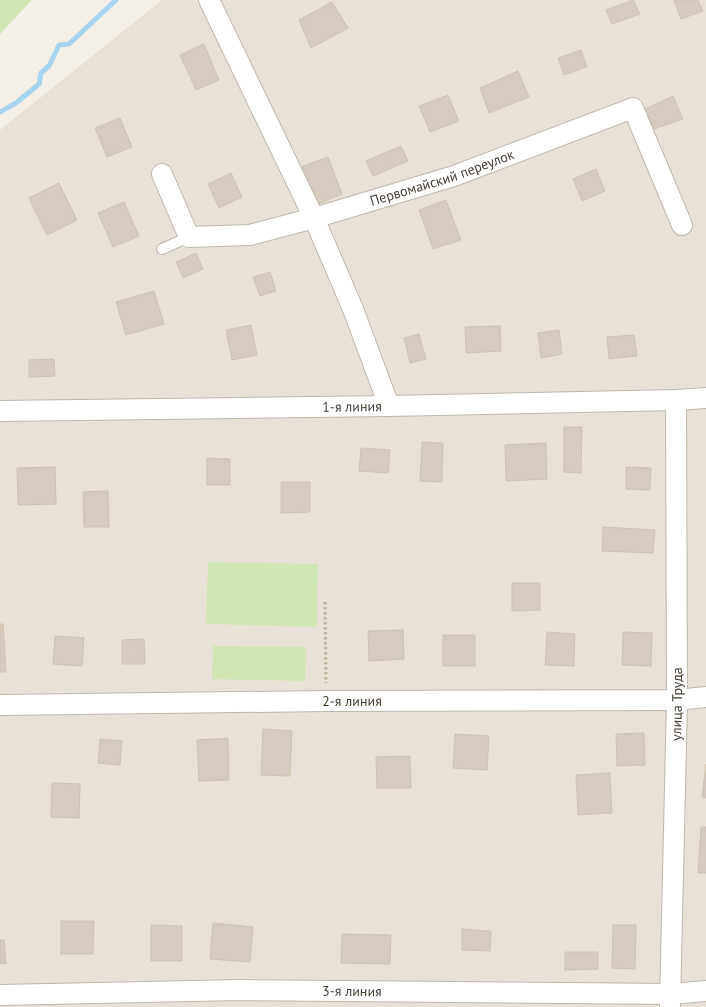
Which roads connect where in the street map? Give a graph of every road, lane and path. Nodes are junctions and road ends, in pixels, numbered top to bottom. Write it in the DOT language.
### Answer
graph roads {
  1 [pos="209,0"];
  2 [pos="162,174"];
  3 [pos="314,218"];
  4 [pos="682,224"];
  5 [pos="189,237"];
  6 [pos="162,250"];
  7 [pos="706,398"];
  8 [pos="676,400"];
  9 [pos="389,406"];
  10 [pos="0,411"];
  11 [pos="325,602"];
  12 [pos="706,697"];
  13 [pos="677,700"];
  14 [pos="327,701"];
  15 [pos="0,705"];
  16 [pos="706,991"];
  17 [pos="0,995"];
  18 [pos="670,1000"];
  1 -- 3 [label="street"];
  2 -- 5 [label="street"];
  3 -- 4 [label="street, Первомайский переулок"];
  3 -- 5 [label="street, Первомайский переулок"];
  3 -- 9 [label="street"];
  5 -- 6 [label="lane"];
  7 -- 8 [label="street, 1-я линия"];
  8 -- 9 [label="street, 1-я линия"];
  8 -- 13 [label="street, улица Труда"];
  9 -- 10 [label="street, 1-я линия"];
  11 -- 14 [label="path"];
  12 -- 13 [label="street, 2-я линия"];
  13 -- 14 [label="street, 2-я линия"];
  13 -- 18 [label="street, улица Труда"];
  14 -- 15 [label="street, 2-я линия"];
  16 -- 18 [label="street, 3-я линия"];
  17 -- 18 [label="street, 3-я линия"];
}
